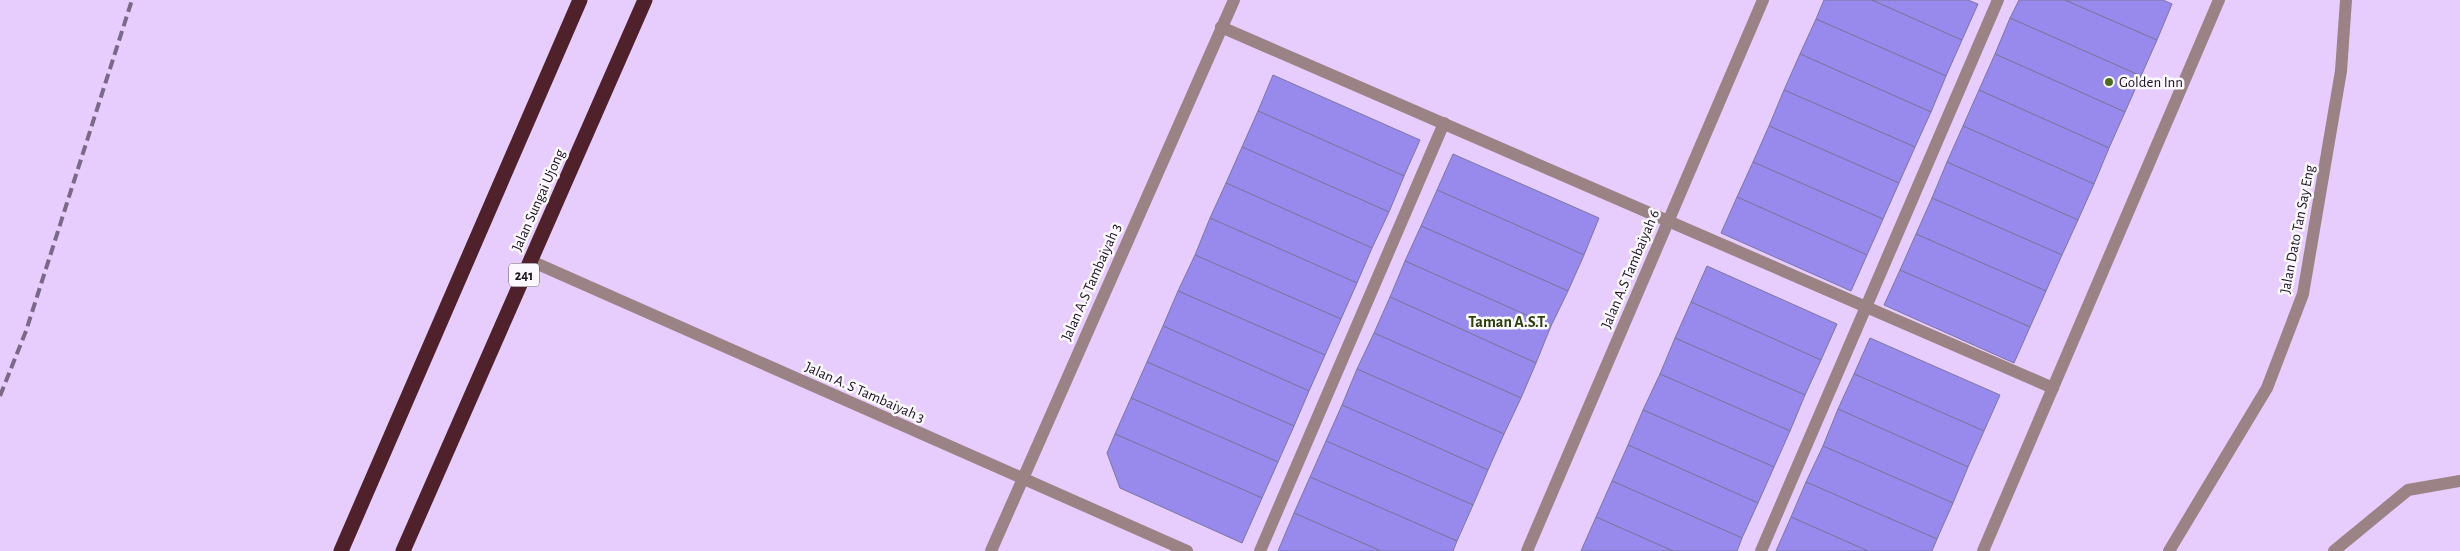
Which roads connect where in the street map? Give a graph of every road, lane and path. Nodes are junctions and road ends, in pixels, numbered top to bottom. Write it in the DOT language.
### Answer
graph roads {
  1 [pos="580,0"];
  2 [pos="645,0"];
  3 [pos="1234,0"];
  4 [pos="1764,0"];
  5 [pos="1998,0"];
  6 [pos="2219,0"];
  7 [pos="2346,0"];
  8 [pos="1221,27"];
  9 [pos="1444,124"];
  10 [pos="1669,221"];
  11 [pos="530,261"];
  12 [pos="1866,307"];
  13 [pos="2053,388"];
  14 [pos="1022,480"];
  15 [pos="2460,481"];
  16 [pos="341,551"];
  17 [pos="403,551"];
  18 [pos="991,551"];
  19 [pos="1187,551"];
  20 [pos="1260,551"];
  21 [pos="1527,551"];
  22 [pos="1761,551"];
  23 [pos="1983,551"];
  24 [pos="2169,551"];
  25 [pos="2334,551"];
  1 -- 16 [label="highway"];
  2 -- 11 [label="highway, Jalan Sungai Ujong / 241"];
  3 -- 8 [label="street, Jalan A.S Tambaiyah 3"];
  4 -- 10 [label="street, Jalan A.S Tambaiyah 6"];
  5 -- 12 [label="street"];
  6 -- 13 [label="street"];
  7 -- 24 [label="street, Jalan Dato Tan Say Eng"];
  8 -- 9 [label="street"];
  8 -- 14 [label="street, Jalan A.S Tambaiyah 3"];
  9 -- 10 [label="street"];
  9 -- 20 [label="street"];
  10 -- 12 [label="street"];
  10 -- 21 [label="street, Jalan A.S Tambaiyah 6"];
  11 -- 14 [label="street, Jalan A. S Tambaiyah 3"];
  11 -- 17 [label="highway, Jalan Sungai Ujong / 241"];
  12 -- 13 [label="street"];
  12 -- 22 [label="street"];
  13 -- 23 [label="street"];
  14 -- 18 [label="street, Jalan A.S Tambaiyah 3"];
  14 -- 19 [label="street, Jalan A. S Tambaiyah 3"];
  15 -- 25 [label="street"];
}
